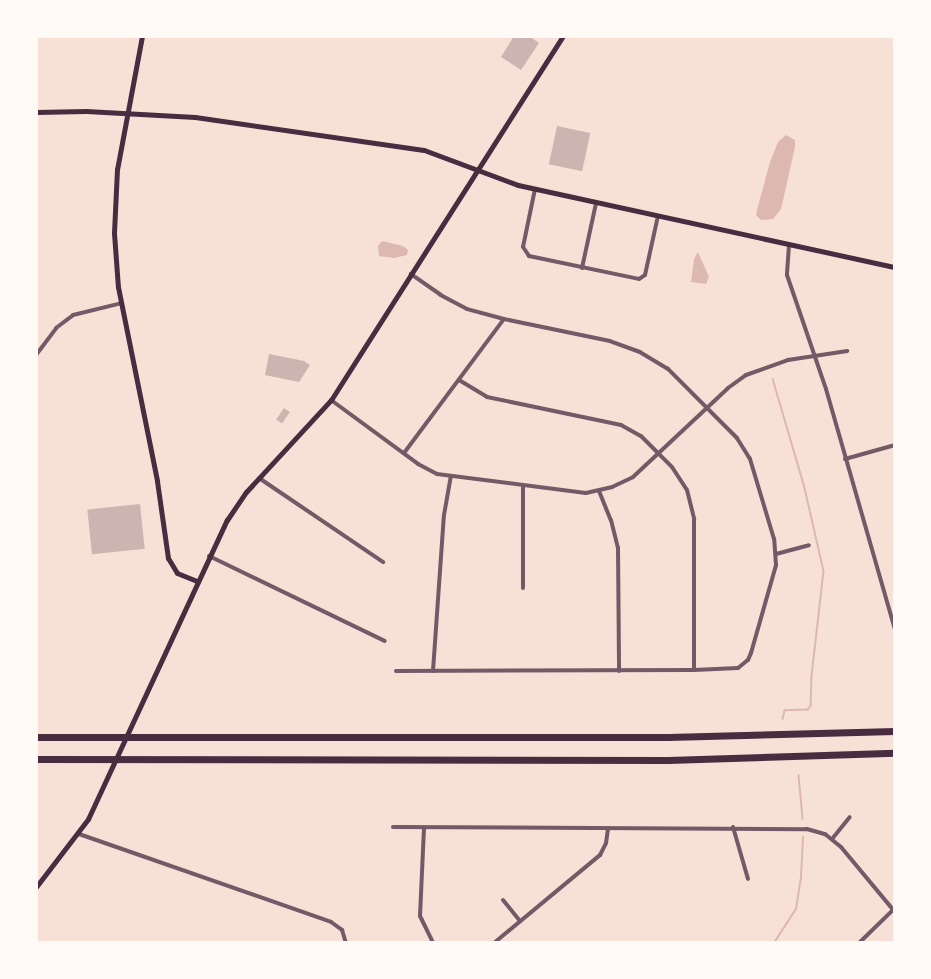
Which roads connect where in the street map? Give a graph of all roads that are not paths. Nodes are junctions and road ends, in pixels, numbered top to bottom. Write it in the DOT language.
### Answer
graph roads {
  1 [pos="142,36"];
  2 [pos="563,36"];
  3 [pos="36,112"];
  4 [pos="128,112"];
  5 [pos="478,169"];
  6 [pos="535,189"];
  7 [pos="596,203"];
  8 [pos="658,216"];
  9 [pos="789,245"];
  10 [pos="895,267"];
  11 [pos="582,268"];
  12 [pos="411,274"];
  13 [pos="122,303"];
  14 [pos="504,320"];
  15 [pos="847,351"];
  16 [pos="814,354"];
  17 [pos="36,355"];
  18 [pos="459,380"];
  19 [pos="331,400"];
  20 [pos="709,407"];
  21 [pos="895,446"];
  22 [pos="404,453"];
  23 [pos="660,454"];
  24 [pos="845,459"];
  25 [pos="451,477"];
  26 [pos="260,478"];
  27 [pos="523,487"];
  28 [pos="598,491"];
  29 [pos="809,544"];
  30 [pos="776,554"];
  31 [pos="208,556"];
  32 [pos="383,562"];
  33 [pos="197,581"];
  34 [pos="523,588"];
  35 [pos="895,629"];
  36 [pos="385,641"];
  37 [pos="694,670"];
  38 [pos="396,671"];
  39 [pos="433,671"];
  40 [pos="619,671"];
  41 [pos="895,731"];
  42 [pos="36,737"];
  43 [pos="895,753"];
  44 [pos="36,759"];
  45 [pos="850,817"];
  46 [pos="393,827"];
  47 [pos="733,827"];
  48 [pos="424,828"];
  49 [pos="608,828"];
  50 [pos="79,834"];
  51 [pos="832,839"];
  52 [pos="748,879"];
  53 [pos="36,887"];
  54 [pos="503,900"];
  55 [pos="894,910"];
  56 [pos="520,921"];
  57 [pos="346,943"];
  58 [pos="433,943"];
  59 [pos="494,943"];
  60 [pos="859,943"];
  1 -- 4 [label="main road"];
  2 -- 5 [label="main road"];
  3 -- 4 [label="main road"];
  4 -- 5 [label="main road"];
  4 -- 13 [label="main road"];
  5 -- 6 [label="main road"];
  5 -- 12 [label="main road"];
  6 -- 7 [label="main road"];
  6 -- 11 [label="street"];
  7 -- 8 [label="main road"];
  7 -- 11 [label="street"];
  8 -- 9 [label="main road"];
  8 -- 11 [label="street"];
  9 -- 10 [label="main road"];
  9 -- 16 [label="street"];
  12 -- 14 [label="street"];
  12 -- 19 [label="main road"];
  13 -- 17 [label="street"];
  13 -- 33 [label="main road"];
  14 -- 18 [label="street"];
  14 -- 20 [label="street"];
  15 -- 16 [label="street"];
  16 -- 20 [label="street"];
  16 -- 24 [label="street"];
  18 -- 22 [label="street"];
  18 -- 23 [label="street"];
  19 -- 22 [label="street"];
  19 -- 26 [label="main road"];
  20 -- 23 [label="street"];
  20 -- 30 [label="street"];
  21 -- 24 [label="street"];
  22 -- 25 [label="street"];
  23 -- 28 [label="street"];
  23 -- 37 [label="street"];
  24 -- 35 [label="street"];
  25 -- 27 [label="street"];
  25 -- 39 [label="street"];
  26 -- 31 [label="main road"];
  26 -- 32 [label="street"];
  27 -- 28 [label="street"];
  27 -- 34 [label="street"];
  28 -- 40 [label="street"];
  29 -- 30 [label="street"];
  30 -- 37 [label="street"];
  31 -- 33 [label="main road"];
  31 -- 36 [label="street"];
  33 -- 50 [label="main road"];
  37 -- 40 [label="street"];
  38 -- 39 [label="street"];
  39 -- 40 [label="street"];
  41 -- 42 [label="highway"];
  43 -- 44 [label="highway"];
  45 -- 51 [label="street"];
  46 -- 48 [label="street"];
  47 -- 49 [label="street"];
  47 -- 51 [label="street"];
  47 -- 52 [label="street"];
  48 -- 49 [label="street"];
  48 -- 58 [label="street"];
  49 -- 56 [label="street"];
  50 -- 53 [label="main road"];
  50 -- 57 [label="street"];
  51 -- 55 [label="street"];
  54 -- 56 [label="street"];
  55 -- 60 [label="street"];
  56 -- 59 [label="street"];
}
